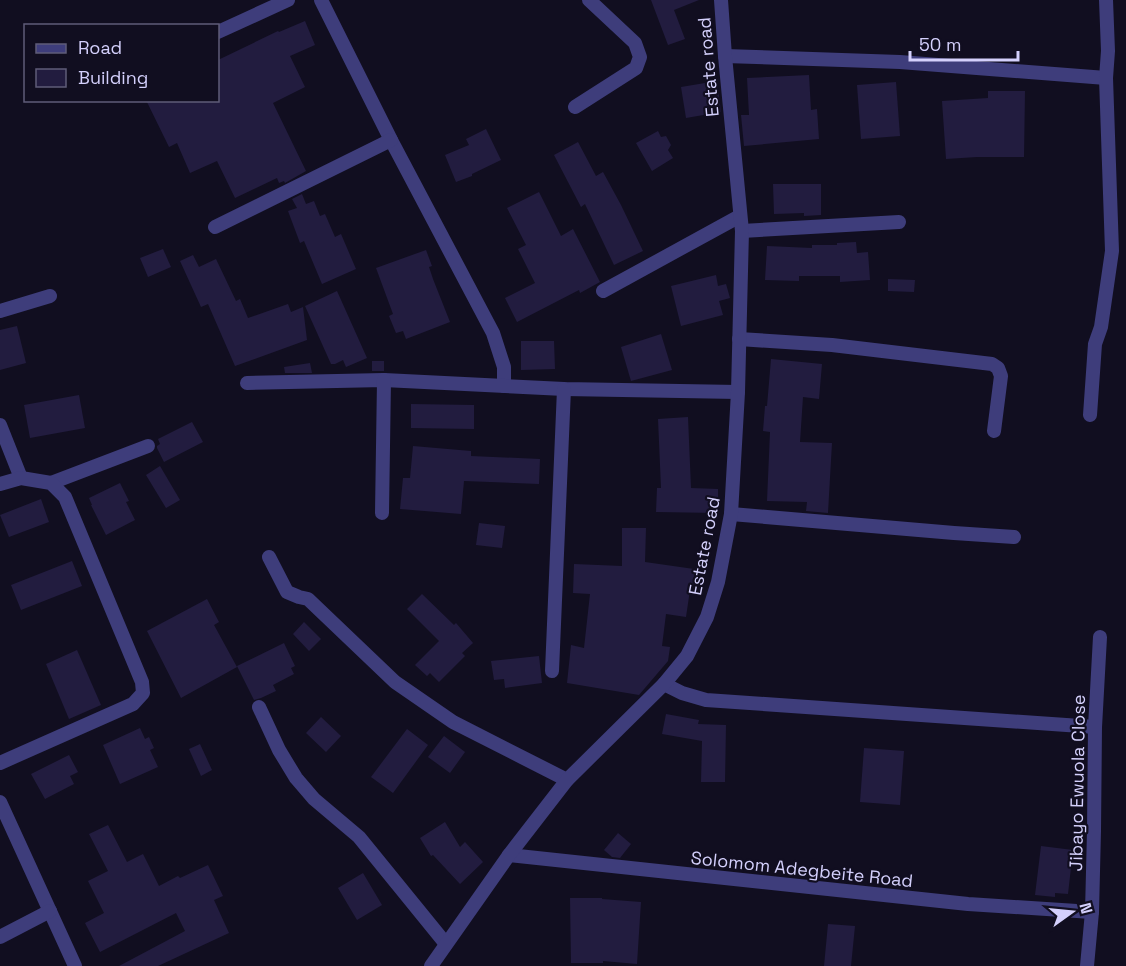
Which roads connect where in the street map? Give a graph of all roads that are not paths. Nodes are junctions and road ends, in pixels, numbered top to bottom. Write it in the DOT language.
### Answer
graph roads {
  1 [pos="288,0"];
  2 [pos="321,0"];
  3 [pos="589,0"];
  4 [pos="721,0"];
  5 [pos="1106,0"];
  6 [pos="219,32"];
  7 [pos="725,56"];
  8 [pos="1106,78"];
  9 [pos="575,107"];
  10 [pos="391,140"];
  11 [pos="740,216"];
  12 [pos="898,222"];
  13 [pos="215,227"];
  14 [pos="742,231"];
  15 [pos="603,291"];
  16 [pos="50,296"];
  17 [pos="0,311"];
  18 [pos="739,339"];
  19 [pos="384,380"];
  20 [pos="247,383"];
  21 [pos="504,386"];
  22 [pos="564,388"];
  23 [pos="738,392"];
  24 [pos="1089,415"];
  25 [pos="0,425"];
  26 [pos="994,431"];
  27 [pos="148,446"];
  28 [pos="21,478"];
  29 [pos="51,483"];
  30 [pos="0,484"];
  31 [pos="382,513"];
  32 [pos="731,514"];
  33 [pos="1014,537"];
  34 [pos="269,557"];
  35 [pos="1100,637"];
  36 [pos="552,671"];
  37 [pos="664,684"];
  38 [pos="259,707"];
  39 [pos="1095,728"];
  40 [pos="0,763"];
  41 [pos="567,780"];
  42 [pos="0,801"];
  43 [pos="509,855"];
  44 [pos="50,911"];
  45 [pos="1092,912"];
  46 [pos="0,937"];
  47 [pos="446,944"];
  48 [pos="75,966"];
  49 [pos="431,966"];
  50 [pos="1087,966"];
  1 -- 6 [label="street"];
  2 -- 10 [label="street"];
  3 -- 9 [label="street"];
  4 -- 7 [label="street, Estate road"];
  5 -- 8 [label="street"];
  7 -- 8 [label="street"];
  7 -- 11 [label="street, Estate road"];
  8 -- 24 [label="street"];
  10 -- 13 [label="street"];
  10 -- 21 [label="street"];
  11 -- 14 [label="street, Estate road"];
  11 -- 15 [label="street"];
  12 -- 14 [label="street"];
  14 -- 18 [label="street, Estate road"];
  16 -- 17 [label="street"];
  18 -- 23 [label="street, Estate road"];
  18 -- 26 [label="street"];
  19 -- 20 [label="street"];
  19 -- 21 [label="street"];
  19 -- 31 [label="street"];
  21 -- 22 [label="street"];
  22 -- 23 [label="street"];
  22 -- 36 [label="street"];
  23 -- 32 [label="street, Estate road"];
  25 -- 28 [label="street"];
  27 -- 29 [label="street"];
  28 -- 29 [label="street"];
  28 -- 30 [label="street"];
  29 -- 40 [label="street"];
  32 -- 33 [label="street"];
  32 -- 37 [label="street, Estate road"];
  34 -- 41 [label="street"];
  35 -- 39 [label="street, Jibayo Ewuola Close"];
  37 -- 39 [label="street"];
  37 -- 41 [label="street, Estate road"];
  38 -- 47 [label="street"];
  39 -- 45 [label="street, Jibayo Ewuola Close"];
  41 -- 43 [label="street, Estate road"];
  42 -- 44 [label="street"];
  43 -- 45 [label="street, Solomom Adegbeite Road"];
  43 -- 47 [label="street, Estate road"];
  44 -- 46 [label="street"];
  44 -- 48 [label="street"];
  45 -- 50 [label="street, Jibayo Ewuola Close"];
  47 -- 49 [label="street, Estate road"];
}
